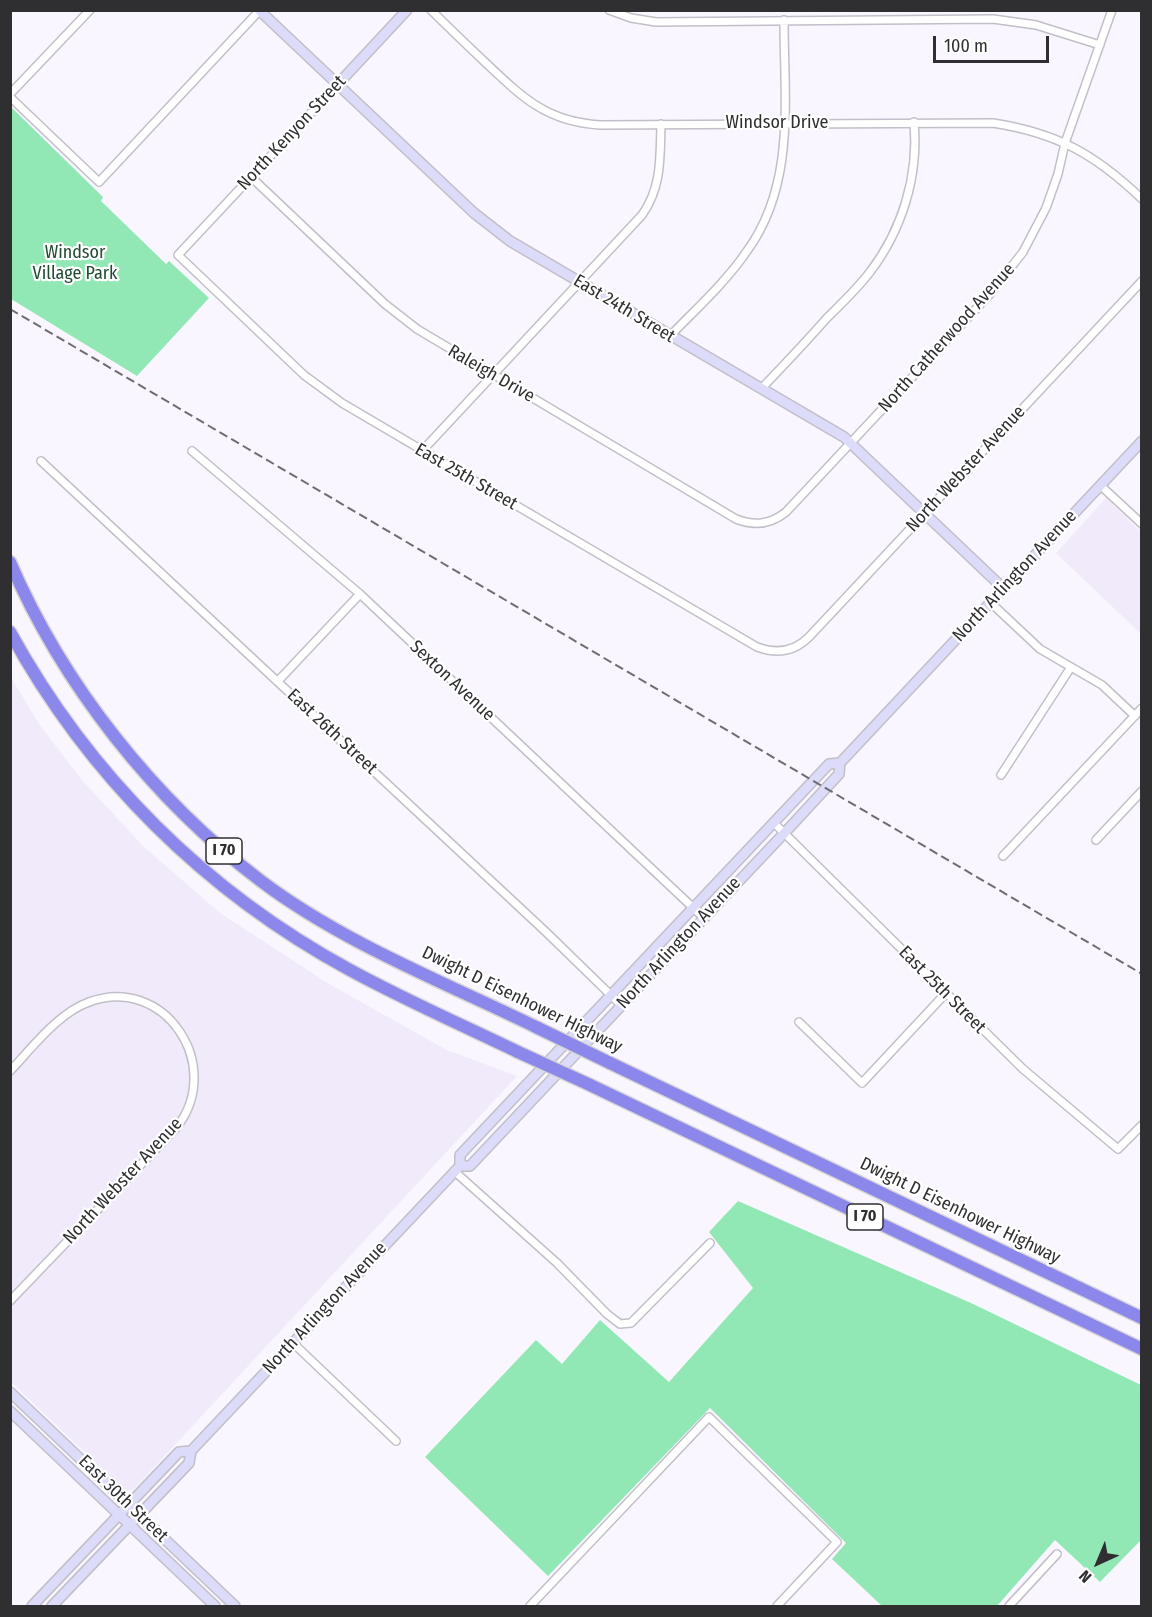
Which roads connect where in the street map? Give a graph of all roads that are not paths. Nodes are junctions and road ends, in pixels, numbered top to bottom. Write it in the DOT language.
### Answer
graph roads {
  1 [pos="90,10"];
  2 [pos="260,10"];
  3 [pos="407,10"];
  4 [pos="431,10"];
  5 [pos="609,10"];
  6 [pos="754,10"];
  7 [pos="901,10"];
  8 [pos="1112,10"];
  9 [pos="901,19"];
  10 [pos="754,20"];
  11 [pos="784,20"];
  12 [pos="1100,45"];
  13 [pos="338,84"];
  14 [pos="10,96"];
  15 [pos="784,122"];
  16 [pos="914,122"];
  17 [pos="661,124"];
  18 [pos="1065,143"];
  19 [pos="251,177"];
  20 [pos="1142,198"];
  21 [pos="178,255"];
  22 [pos="1142,281"];
  23 [pos="579,283"];
  24 [pos="670,336"];
  25 [pos="493,375"];
  26 [pos="761,389"];
  27 [pos="1142,441"];
  28 [pos="850,444"];
  29 [pos="192,451"];
  30 [pos="422,451"];
  31 [pos="41,460"];
  32 [pos="1100,485"];
  33 [pos="924,514"];
  34 [pos="762,523"];
  35 [pos="1142,524"];
  36 [pos="10,562"];
  37 [pos="1003,588"];
  38 [pos="360,594"];
  39 [pos="990,602"];
  40 [pos="10,632"];
  41 [pos="785,651"];
  42 [pos="1071,667"];
  43 [pos="278,681"];
  44 [pos="1142,708"];
  45 [pos="1135,716"];
  46 [pos="840,763"];
  47 [pos="1001,775"];
  48 [pos="1142,791"];
  49 [pos="774,823"];
  50 [pos="784,833"];
  51 [pos="1095,840"];
  52 [pos="1004,856"];
  53 [pos="693,908"];
  54 [pos="704,918"];
  55 [pos="946,993"];
  56 [pos="610,996"];
  57 [pos="621,1005"];
  58 [pos="799,1022"];
  59 [pos="10,1071"];
  60 [pos="1142,1125"];
  61 [pos="457,1169"];
  62 [pos="710,1244"];
  63 [pos="10,1301"];
  64 [pos="1142,1318"];
  65 [pos="293,1343"];
  66 [pos="1142,1349"];
  67 [pos="10,1392"];
  68 [pos="20,1401"];
  69 [pos="10,1411"];
  70 [pos="396,1441"];
  71 [pos="191,1450"];
  72 [pos="129,1504"];
  73 [pos="140,1514"];
  74 [pos="119,1515"];
  75 [pos="130,1525"];
  76 [pos="1057,1554"];
  77 [pos="32,1606"];
  78 [pos="52,1606"];
  79 [pos="214,1606"];
  80 [pos="235,1606"];
  81 [pos="530,1606"];
  82 [pos="777,1606"];
  83 [pos="1009,1606"];
  1 -- 14 [label="street"];
  2 -- 13 [label="main road, East 24th Street"];
  2 -- 14 [label="street"];
  3 -- 13 [label="main road, North Kenyon Street"];
  4 -- 17 [label="street, Windsor Drive"];
  5 -- 10 [label="street"];
  6 -- 10 [label="street"];
  7 -- 9 [label="street"];
  8 -- 12 [label="street, North Catherwood Avenue"];
  9 -- 11 [label="street"];
  9 -- 12 [label="street"];
  10 -- 11 [label="street"];
  11 -- 15 [label="street"];
  12 -- 18 [label="street, North Catherwood Avenue"];
  13 -- 19 [label="street, North Kenyon Street"];
  13 -- 23 [label="main road, East 24th Street"];
  15 -- 16 [label="street, Windsor Drive"];
  15 -- 17 [label="street, Windsor Drive"];
  15 -- 24 [label="street"];
  16 -- 18 [label="street, Windsor Drive"];
  16 -- 26 [label="street"];
  17 -- 23 [label="street"];
  18 -- 20 [label="street, Windsor Drive"];
  18 -- 28 [label="street, North Catherwood Avenue"];
  19 -- 21 [label="street, North Kenyon Street"];
  19 -- 25 [label="street, Raleigh Drive"];
  21 -- 30 [label="street, East 25th Street"];
  22 -- 33 [label="street, North Webster Avenue"];
  23 -- 24 [label="main road, East 24th Street"];
  23 -- 25 [label="street"];
  24 -- 26 [label="main road, East 24th Street"];
  25 -- 30 [label="street"];
  25 -- 34 [label="street, Raleigh Drive"];
  26 -- 28 [label="main road, East 24th Street"];
  27 -- 32 [label="main road, North Arlington Avenue"];
  28 -- 33 [label="main road, East 24th Street"];
  28 -- 34 [label="street, North Catherwood Avenue"];
  29 -- 38 [label="street, Sexton Avenue"];
  30 -- 41 [label="street, East 25th Street"];
  31 -- 43 [label="street, East 26th Street"];
  32 -- 35 [label="street"];
  32 -- 37 [label="main road, North Arlington Avenue"];
  33 -- 37 [label="main road, East 24th Street"];
  33 -- 41 [label="street, North Webster Avenue"];
  36 -- 64 [label="highway, Dwight D Eisenhower Highway / I 70, bridge"];
  37 -- 39 [label="main road, North Arlington Avenue"];
  38 -- 43 [label="street"];
  38 -- 53 [label="street, Sexton Avenue"];
  39 -- 42 [label="street"];
  39 -- 46 [label="main road, North Arlington Avenue"];
  40 -- 66 [label="highway, I 70, bridge"];
  42 -- 45 [label="street"];
  42 -- 47 [label="street"];
  43 -- 56 [label="street, East 26th Street"];
  44 -- 45 [label="street"];
  45 -- 52 [label="street"];
  46 -- 49 [label="main road, North Arlington Avenue"];
  46 -- 50 [label="main road, North Arlington Avenue"];
  48 -- 51 [label="street"];
  49 -- 50 [label="street, East 25th Street"];
  49 -- 53 [label="main road, North Arlington Avenue"];
  50 -- 54 [label="main road, North Arlington Avenue"];
  50 -- 55 [label="street, East 25th Street"];
  53 -- 54 [label="street, Sexton Avenue"];
  53 -- 56 [label="main road, North Arlington Avenue"];
  54 -- 57 [label="main road, North Arlington Avenue"];
  55 -- 58 [label="street"];
  55 -- 60 [label="street, East 25th Street"];
  56 -- 57 [label="street, East 26th Street"];
  56 -- 61 [label="main road, North Arlington Avenue"];
  57 -- 61 [label="main road, North Arlington Avenue"];
  59 -- 63 [label="street, North Webster Avenue"];
  61 -- 62 [label="street"];
  61 -- 65 [label="main road, North Arlington Avenue"];
  65 -- 70 [label="street"];
  65 -- 71 [label="main road, North Arlington Avenue"];
  67 -- 68 [label="main road, East 30th Street"];
  68 -- 69 [label="street"];
  68 -- 72 [label="main road, East 30th Street"];
  69 -- 74 [label="main road, East 30th Street"];
  71 -- 72 [label="main road, North Arlington Avenue"];
  71 -- 73 [label="main road, North Arlington Avenue"];
  72 -- 73 [label="main road, East 30th Street"];
  72 -- 74 [label="main road, North Arlington Avenue"];
  73 -- 75 [label="main road, North Arlington Avenue"];
  73 -- 80 [label="main road, East 30th Street"];
  74 -- 75 [label="main road, East 30th Street"];
  74 -- 77 [label="main road, North Arlington Avenue"];
  75 -- 78 [label="main road, North Arlington Avenue"];
  75 -- 79 [label="main road, East 30th Street"];
  76 -- 83 [label="street"];
  81 -- 82 [label="street"];
}
